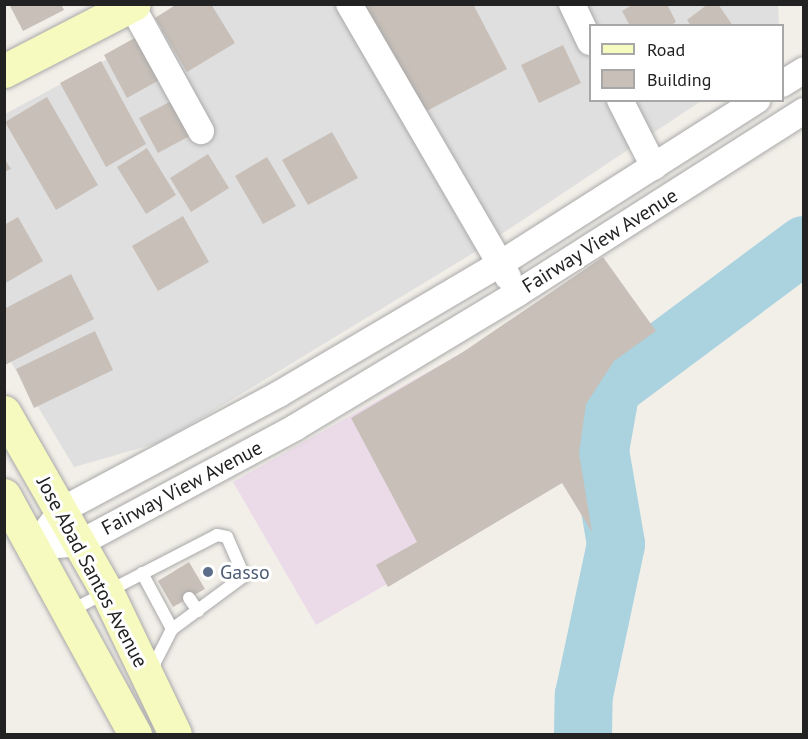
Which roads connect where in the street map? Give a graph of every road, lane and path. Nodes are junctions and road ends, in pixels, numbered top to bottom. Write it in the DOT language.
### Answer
graph roads {
  1 [pos="349,4"];
  2 [pos="572,4"];
  3 [pos="133,5"];
  4 [pos="589,38"];
  5 [pos="804,70"];
  6 [pos="4,71"];
  7 [pos="784,83"];
  8 [pos="621,102"];
  9 [pos="754,102"];
  10 [pos="804,111"];
  11 [pos="201,131"];
  12 [pos="654,167"];
  13 [pos="500,264"];
  14 [pos="518,293"];
  15 [pos="279,394"];
  16 [pos="4,412"];
  17 [pos="296,427"];
  18 [pos="4,495"];
  19 [pos="62,510"];
  20 [pos="80,543"];
  21 [pos="34,547"];
  22 [pos="167,559"];
  23 [pos="173,571"];
  24 [pos="142,573"];
  25 [pos="107,592"];
  26 [pos="189,598"];
  27 [pos="70,611"];
  28 [pos="198,611"];
  29 [pos="172,629"];
  30 [pos="137,708"];
  31 [pos="175,735"];
  1 -- 13 [label="street"];
  2 -- 4 [label="street"];
  3 -- 6 [label="main road"];
  3 -- 11 [label="street"];
  5 -- 7 [label="street"];
  8 -- 12 [label="street"];
  9 -- 12 [label="street, Fairway View Avenue"];
  10 -- 14 [label="street, Fairway View Avenue"];
  12 -- 13 [label="street, Fairway View Avenue"];
  13 -- 14 [label="street"];
  13 -- 15 [label="street, Fairway View Avenue"];
  14 -- 17 [label="street, Fairway View Avenue"];
  15 -- 17 [label="street"];
  15 -- 19 [label="street, Fairway View Avenue"];
  16 -- 19 [label="main road, Jose Abad Santos Avenue"];
  17 -- 20 [label="street, Fairway View Avenue"];
  18 -- 21 [label="main road, Jose Abad Santos Avenue"];
  19 -- 20 [label="main road, Jose Abad Santos Avenue"];
  19 -- 21 [label="street, Fairway View Avenue"];
  20 -- 21 [label="street, Fairway View Avenue"];
  20 -- 25 [label="main road, Jose Abad Santos Avenue"];
  21 -- 27 [label="main road, Jose Abad Santos Avenue"];
  22 -- 23 [label="lane"];
  22 -- 24 [label="lane"];
  22 -- 28 [label="lane"];
  24 -- 25 [label="lane"];
  24 -- 29 [label="lane"];
  25 -- 27 [label="lane"];
  25 -- 30 [label="main road, Jose Abad Santos Avenue"];
  26 -- 28 [label="lane"];
  27 -- 30 [label="main road, Jose Abad Santos Avenue"];
  28 -- 29 [label="lane"];
  29 -- 30 [label="lane"];
  30 -- 31 [label="main road, Jose Abad Santos Avenue"];
}
